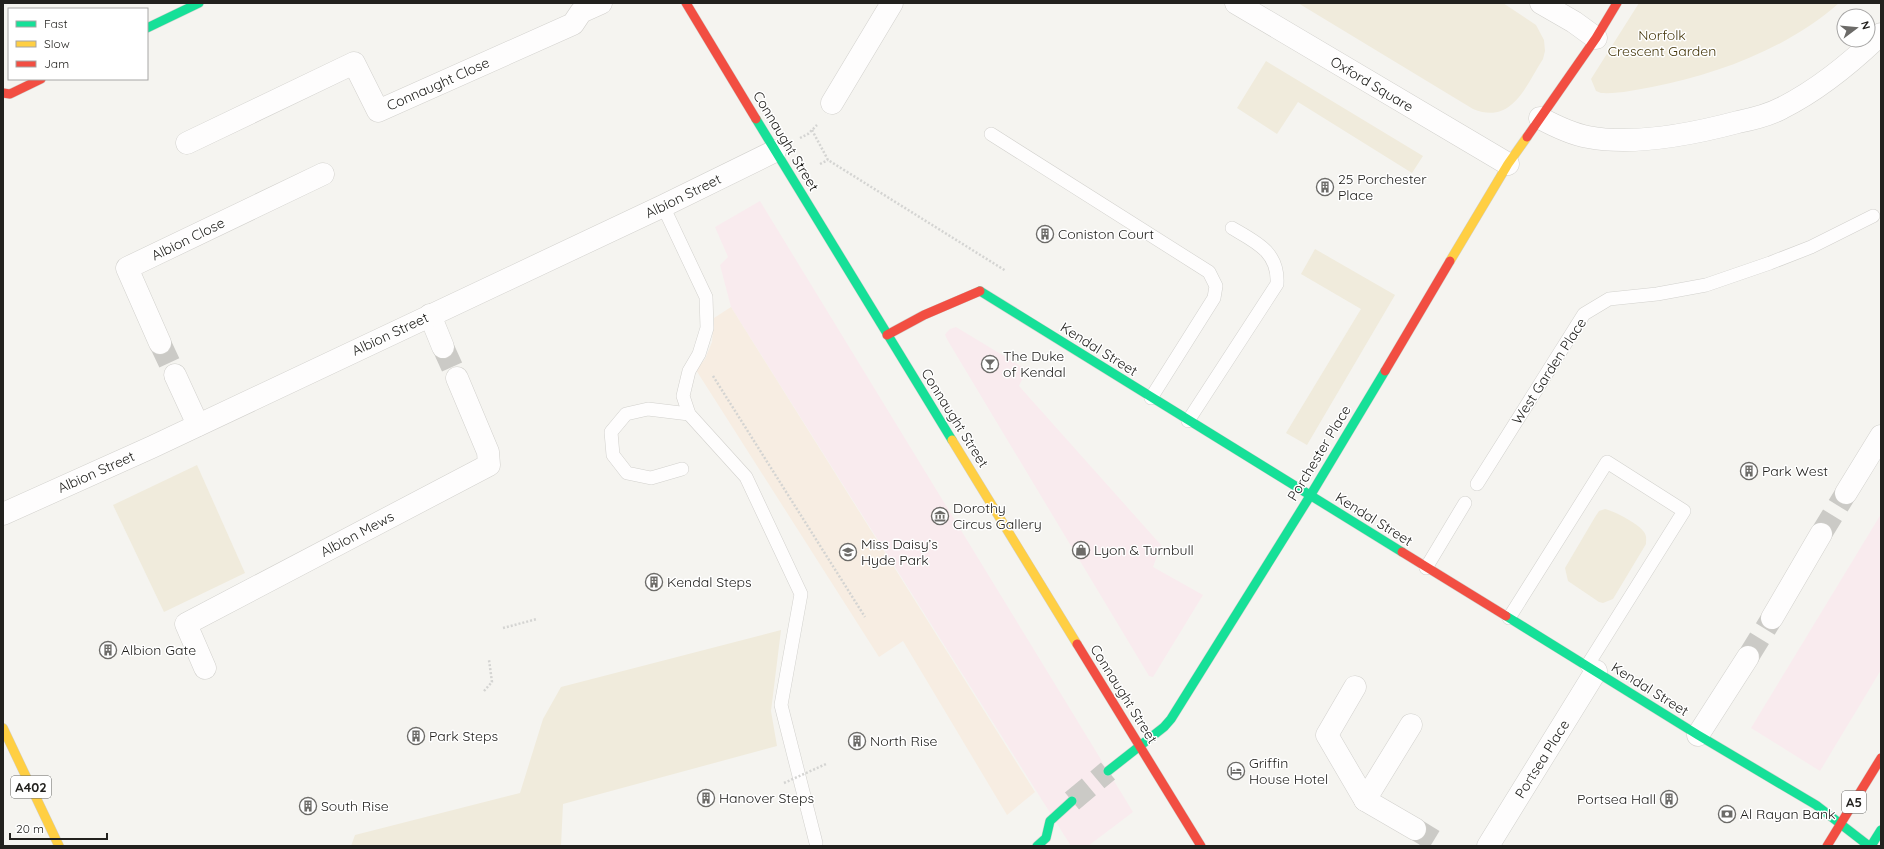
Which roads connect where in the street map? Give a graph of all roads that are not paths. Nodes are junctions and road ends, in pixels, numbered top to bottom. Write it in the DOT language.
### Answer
graph roads {
  1 [pos="198,3"];
  2 [pos="601,3"];
  3 [pos="686,3"];
  4 [pos="892,3"];
  5 [pos="1236,3"];
  6 [pos="1541,3"];
  7 [pos="1617,3"];
  8 [pos="148,28"];
  9 [pos="1881,34"];
  10 [pos="1596,38"];
  11 [pos="39,80"];
  12 [pos="6,96"];
  13 [pos="832,103"];
  14 [pos="1540,118"];
  15 [pos="991,134"];
  16 [pos="187,143"];
  17 [pos="775,151"];
  18 [pos="1508,164"];
  19 [pos="323,174"];
  20 [pos="663,206"];
  21 [pos="1873,216"];
  22 [pos="1232,228"];
  23 [pos="430,315"];
  24 [pos="887,335"];
  25 [pos="160,343"];
  26 [pos="443,347"];
  27 [pos="175,375"];
  28 [pos="457,378"];
  29 [pos="1151,398"];
  30 [pos="689,414"];
  31 [pos="1188,421"];
  32 [pos="198,425"];
  33 [pos="1881,436"];
  34 [pos="682,469"];
  35 [pos="1477,484"];
  36 [pos="1846,493"];
  37 [pos="1310,496"];
  38 [pos="1465,503"];
  39 [pos="3,514"];
  40 [pos="1821,534"];
  41 [pos="1426,568"];
  42 [pos="1509,618"];
  43 [pos="1772,618"];
  44 [pos="1748,657"];
  45 [pos="205,668"];
  46 [pos="1592,669"];
  47 [pos="1355,687"];
  48 [pos="1411,725"];
  49 [pos="3,728"];
  50 [pos="1698,735"];
  51 [pos="1140,745"];
  52 [pos="1881,758"];
  53 [pos="1108,772"];
  54 [pos="1365,800"];
  55 [pos="1072,801"];
  56 [pos="1841,824"];
  57 [pos="1415,829"];
  58 [pos="1881,830"];
  59 [pos="816,843"];
  60 [pos="60,846"];
  61 [pos="1037,846"];
  62 [pos="1201,846"];
  63 [pos="1488,846"];
  64 [pos="1827,846"];
  65 [pos="1870,846"];
  1 -- 8 [label="main road"];
  2 -- 16 [label="street, Connaught Close"];
  3 -- 17 [label="main road, Connaught Street"];
  4 -- 13 [label="street"];
  5 -- 18 [label="street, Oxford Square"];
  6 -- 10 [label="street"];
  7 -- 10 [label="main road"];
  9 -- 14 [label="street"];
  10 -- 14 [label="main road"];
  11 -- 12 [label="main road"];
  14 -- 18 [label="main road, Porchester Place"];
  15 -- 29 [label="lane"];
  17 -- 20 [label="street, Albion Street"];
  17 -- 24 [label="main road, Connaught Street"];
  18 -- 37 [label="main road, Porchester Place"];
  19 -- 25 [label="street, Albion Close"];
  20 -- 23 [label="street, Albion Street"];
  20 -- 30 [label="lane"];
  21 -- 35 [label="lane, West Garden Place"];
  22 -- 31 [label="lane"];
  23 -- 26 [label="street"];
  23 -- 32 [label="street, Albion Street"];
  24 -- 29 [label="main road, Kendal Street"];
  24 -- 51 [label="main road, Connaught Street"];
  27 -- 32 [label="street"];
  28 -- 45 [label="street, Albion Mews"];
  29 -- 31 [label="main road, Kendal Street"];
  30 -- 34 [label="lane"];
  30 -- 59 [label="lane"];
  31 -- 37 [label="main road, Kendal Street"];
  32 -- 39 [label="street, Albion Street"];
  33 -- 36 [label="street"];
  37 -- 41 [label="main road, Kendal Street"];
  37 -- 51 [label="main road, Porchester Place"];
  38 -- 41 [label="lane"];
  40 -- 43 [label="street"];
  41 -- 42 [label="main road, Kendal Street"];
  42 -- 46 [label="main road, Kendal Street"];
  42 -- 46 [label="lane"];
  44 -- 50 [label="street"];
  46 -- 50 [label="main road, Kendal Street"];
  46 -- 63 [label="street, Portsea Place"];
  47 -- 54 [label="street"];
  48 -- 54 [label="street"];
  49 -- 60 [label="main road, A402"];
  50 -- 56 [label="main road, Kendal Street"];
  51 -- 53 [label="main road, Porchester Place"];
  51 -- 62 [label="main road, Connaught Street"];
  52 -- 56 [label="main road, A5"];
  54 -- 57 [label="street"];
  55 -- 61 [label="main road"];
  56 -- 64 [label="main road, A5"];
  56 -- 65 [label="main road, Kendal Street"];
  58 -- 65 [label="main road"];
}
